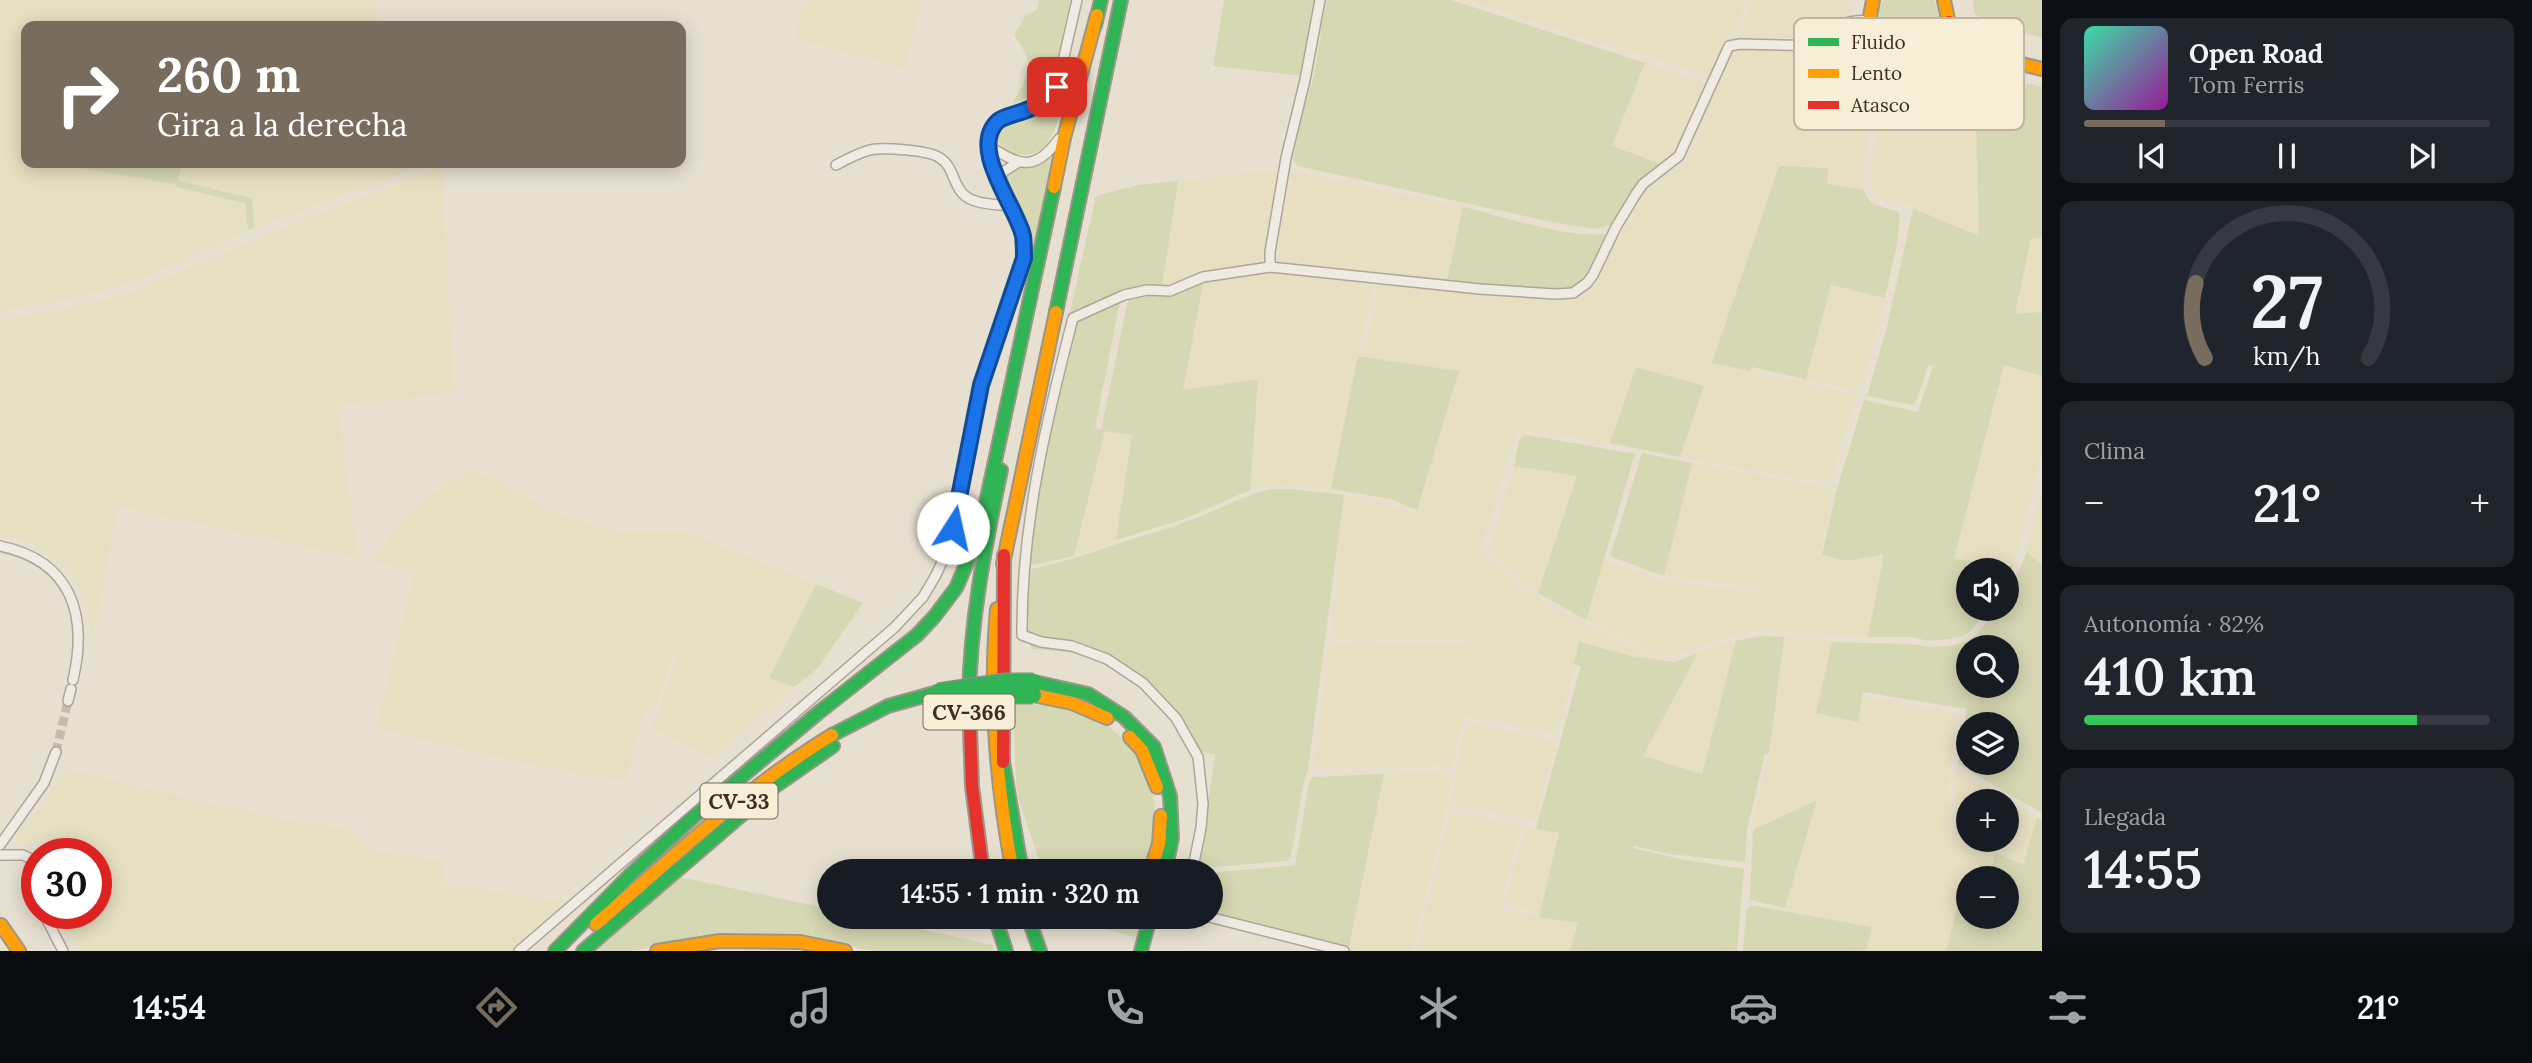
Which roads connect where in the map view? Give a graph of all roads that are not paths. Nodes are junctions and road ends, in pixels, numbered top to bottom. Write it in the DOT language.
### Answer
graph roads {
  1 [pos="1077,0"];
  2 [pos="1121,0"];
  3 [pos="1320,0"];
  4 [pos="1872,0"];
  5 [pos="1944,0"];
  6 [pos="1099,8"];
  7 [pos="1868,18"];
  8 [pos="1948,18"];
  9 [pos="1794,45"];
  10 [pos="2024,65"];
  11 [pos="2042,69"];
  12 [pos="1067,130"];
  13 [pos="989,146"];
  14 [pos="1017,163"];
  15 [pos="836,165"];
  16 [pos="999,184"];
  17 [pos="1010,206"];
  18 [pos="1270,267"];
  19 [pos="0,546"];
  20 [pos="1004,555"];
  21 [pos="1034,689"];
  22 [pos="938,697"];
  23 [pos="68,701"];
  24 [pos="56,752"];
  25 [pos="0,845"];
  26 [pos="0,855"];
  27 [pos="21,855"];
  28 [pos="982,859"];
  29 [pos="1010,859"];
  30 [pos="1020,859"];
  31 [pos="1155,859"];
  32 [pos="1167,859"];
  33 [pos="1195,859"];
  34 [pos="1223,921"];
  35 [pos="0,924"];
  36 [pos="52,929"];
  37 [pos="999,929"];
  38 [pos="1032,929"];
  39 [pos="1147,929"];
  40 [pos="11,951"];
  41 [pos="19,951"];
  42 [pos="63,951"];
  43 [pos="519,951"];
  44 [pos="555,951"];
  45 [pos="565,951"];
  46 [pos="583,951"];
  47 [pos="657,951"];
  48 [pos="845,951"];
  49 [pos="1006,951"];
  50 [pos="1040,951"];
  51 [pos="1141,951"];
  52 [pos="1344,951"];
  1 -- 13 [label="street"];
  2 -- 20 [label="main road, CV-366"];
  3 -- 18 [label="street"];
  4 -- 7 [label="main road"];
  5 -- 8 [label="main road"];
  6 -- 12 [label="main road"];
  6 -- 28 [label="main road, CV-366"];
  9 -- 18 [label="street"];
  10 -- 11 [label="main road"];
  12 -- 14 [label="street"];
  12 -- 44 [label="main road"];
  13 -- 14 [label="street"];
  13 -- 16 [label="street"];
  14 -- 16 [label="street"];
  15 -- 17 [label="street"];
  16 -- 17 [label="street"];
  17 -- 43 [label="street"];
  18 -- 33 [label="street"];
  19 -- 23 [label="street"];
  20 -- 29 [label="main road, CV-366"];
  20 -- 30 [label="main road"];
  21 -- 22 [label="main road, CV-33, bridge"];
  21 -- 31 [label="main road"];
  21 -- 32 [label="main road, CV-33"];
  22 -- 45 [label="main road, CV-33"];
  22 -- 46 [label="main road"];
  24 -- 25 [label="street"];
  26 -- 27 [label="street"];
  34 -- 52 [label="street"];
  35 -- 40 [label="main road"];
  35 -- 41 [label="main road"];
  36 -- 42 [label="street"];
  37 -- 49 [label="main road"];
  38 -- 50 [label="main road"];
  39 -- 51 [label="main road"];
  47 -- 48 [label="main road"];
}
